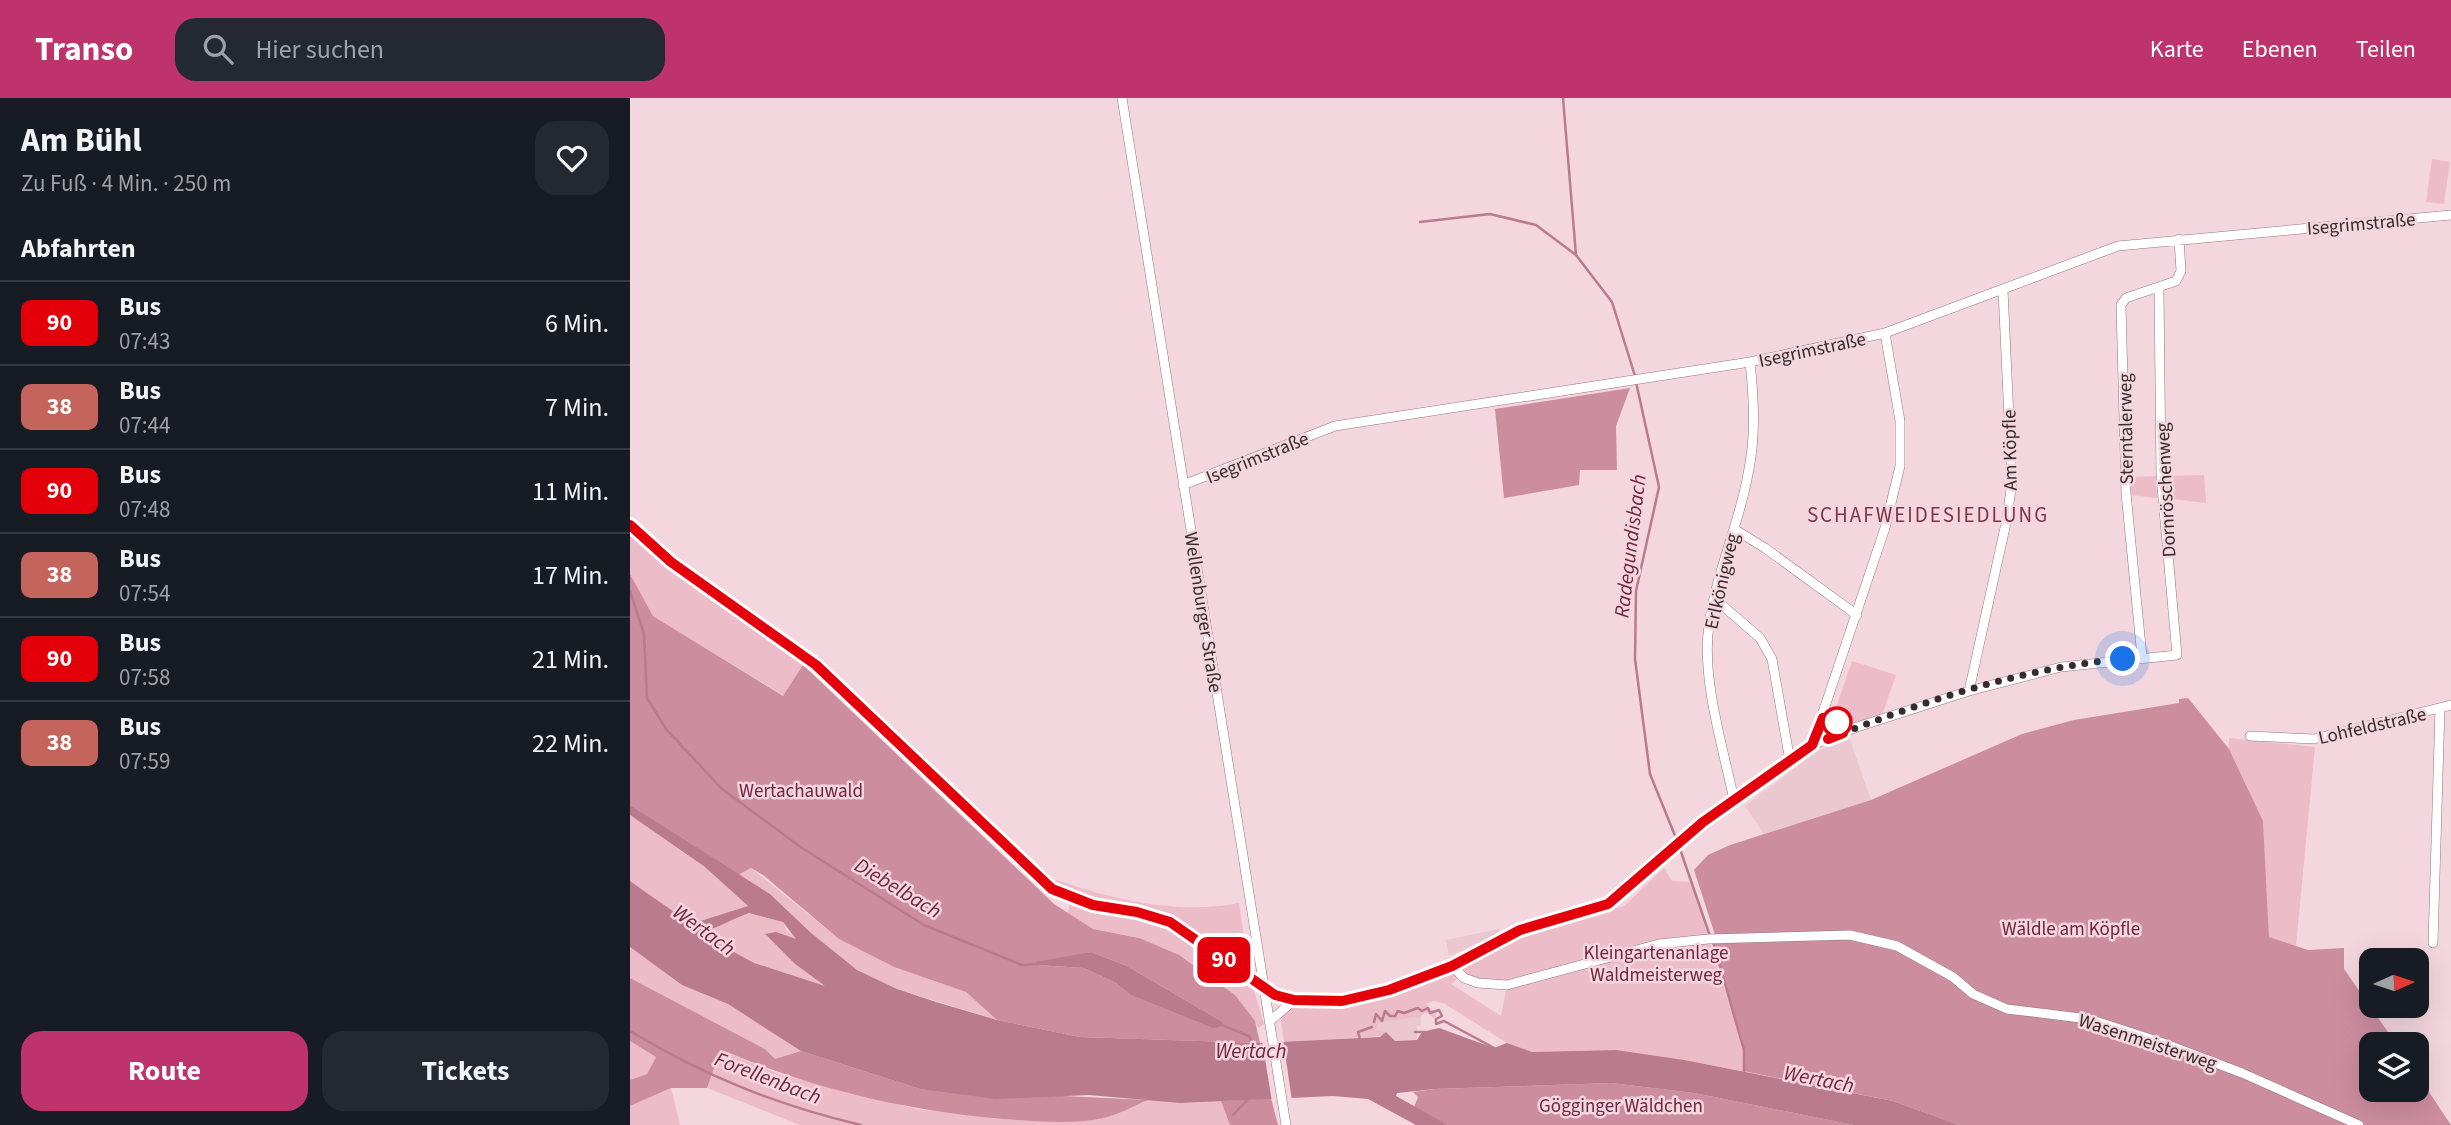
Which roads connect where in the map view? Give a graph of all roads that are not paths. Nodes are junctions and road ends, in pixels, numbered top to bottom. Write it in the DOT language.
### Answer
graph roads {
  1 [pos="1122,98"];
  2 [pos="2451,215"];
  3 [pos="2179,239"];
  4 [pos="2158,289"];
  5 [pos="2003,290"];
  6 [pos="1885,333"];
  7 [pos="1750,362"];
  8 [pos="1184,485"];
  9 [pos="630,525"];
  10 [pos="1734,529"];
  11 [pos="1715,599"];
  12 [pos="1857,615"];
  13 [pos="2141,657"];
  14 [pos="1969,691"];
  15 [pos="2451,705"];
  16 [pos="2440,708"];
  17 [pos="2250,736"];
  18 [pos="1812,745"];
  19 [pos="1790,761"];
  20 [pos="1734,800"];
  21 [pos="2433,943"];
  22 [pos="1257,949"];
  23 [pos="1232,966"];
  24 [pos="1452,966"];
  25 [pos="1264,989"];
  26 [pos="1294,1000"];
  27 [pos="1269,1022"];
  28 [pos="1286,1125"];
  29 [pos="2359,1125"];
  1 -- 8 [label="street, Wellenburger Straße"];
  2 -- 3 [label="street, Isegrimstraße"];
  3 -- 4 [label="street, Sterntalerweg"];
  3 -- 5 [label="street, Isegrimstraße"];
  4 -- 13 [label="street, Sterntalerweg"];
  4 -- 13 [label="street, Dornröschenweg"];
  5 -- 6 [label="street, Isegrimstraße"];
  5 -- 14 [label="street, Am Köpfle"];
  6 -- 7 [label="street, Isegrimstraße"];
  6 -- 12 [label="street"];
  7 -- 8 [label="street, Isegrimstraße"];
  7 -- 10 [label="street, Erlkönigweg"];
  8 -- 22 [label="street, Wellenburger Straße"];
  9 -- 23 [label="street"];
  10 -- 11 [label="street, Erlkönigweg"];
  10 -- 12 [label="street"];
  11 -- 19 [label="street"];
  11 -- 20 [label="street, Erlkönigweg"];
  12 -- 18 [label="street"];
  13 -- 14 [label="street"];
  14 -- 18 [label="street"];
  15 -- 16 [label="street, Lohfeldstraße"];
  16 -- 17 [label="street, Lohfeldstraße"];
  16 -- 21 [label="street"];
  18 -- 19 [label="street"];
  19 -- 20 [label="street"];
  20 -- 24 [label="street"];
  22 -- 23 [label="street"];
  22 -- 25 [label="street, Wellenburger Straße"];
  23 -- 25 [label="street"];
  24 -- 26 [label="street"];
  24 -- 29 [label="street, Wasenmeisterweg"];
  25 -- 26 [label="street"];
  25 -- 27 [label="street, Wellenburger Straße"];
  26 -- 27 [label="street"];
  27 -- 28 [label="street, Wellenburger Straße"];
}
